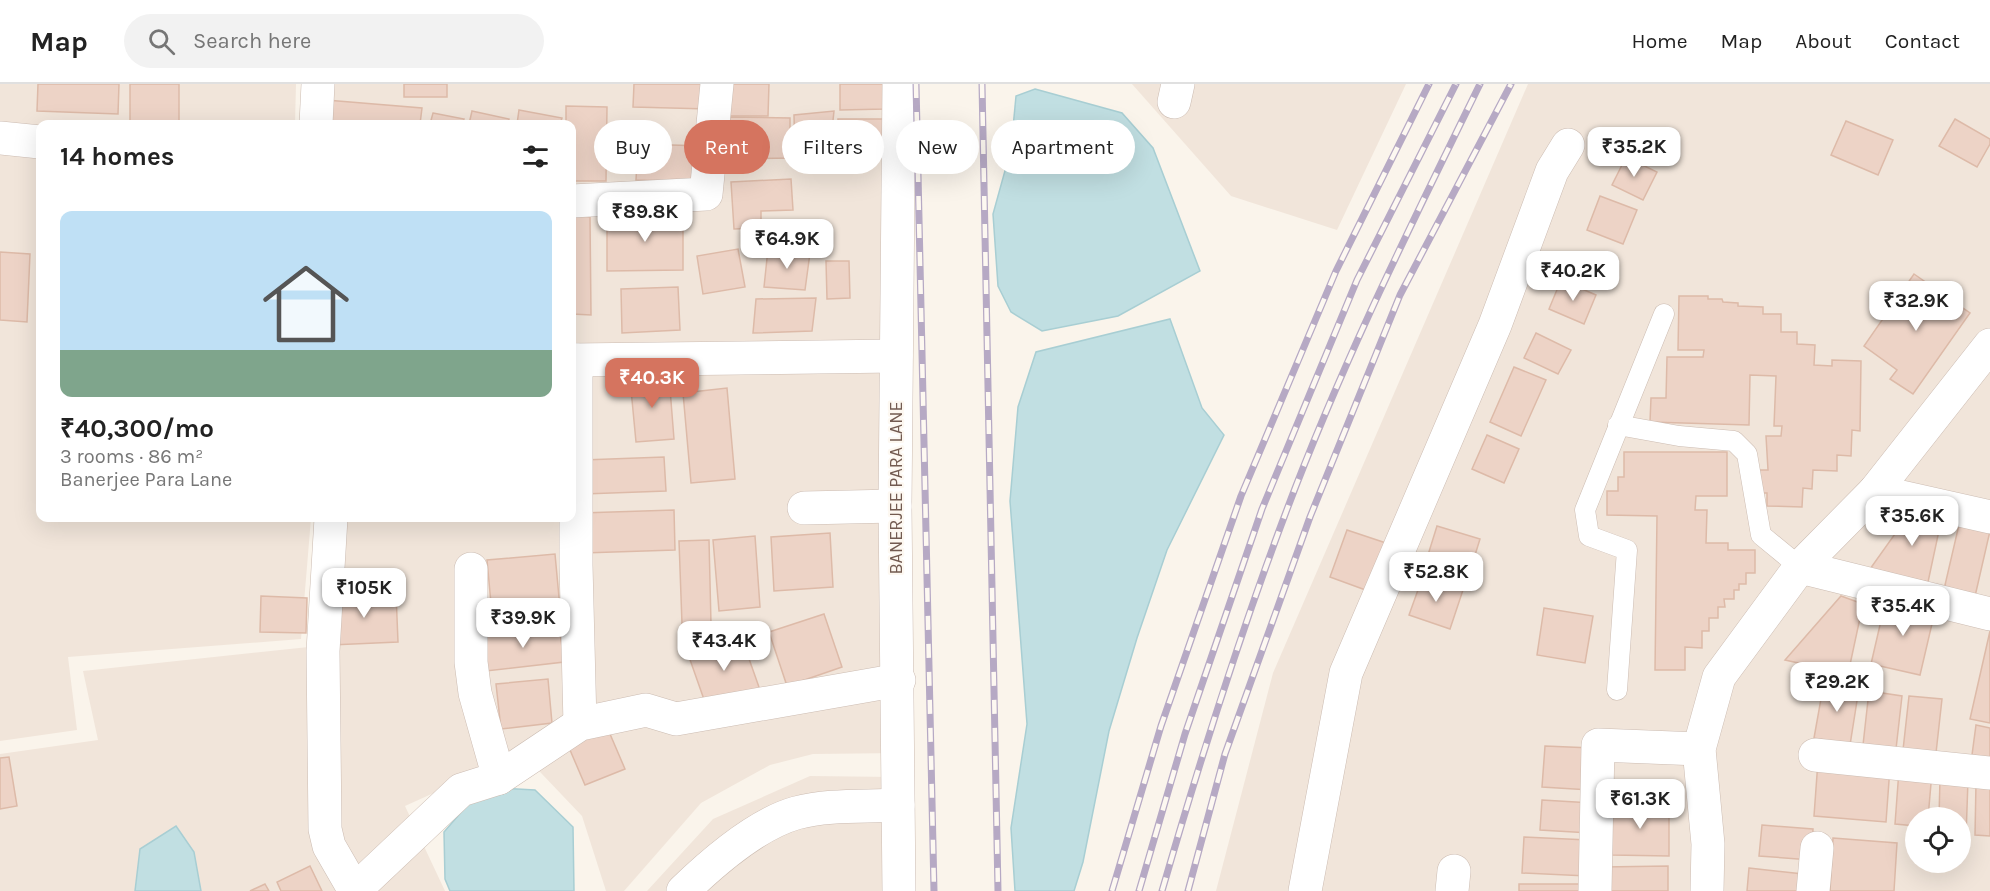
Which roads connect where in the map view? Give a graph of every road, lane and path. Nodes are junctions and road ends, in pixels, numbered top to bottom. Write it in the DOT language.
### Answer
graph roads {
  1 [pos="318,84"];
  2 [pos="717,84"];
  3 [pos="899,84"];
  4 [pos="316,120"];
  5 [pos="0,138"];
  6 [pos="36,142"];
  7 [pos="1568,145"];
  8 [pos="576,201"];
  9 [pos="1664,314"];
  10 [pos="1990,345"];
  11 [pos="896,356"];
  12 [pos="576,360"];
  13 [pos="1618,425"];
  14 [pos="1875,491"];
  15 [pos="895,506"];
  16 [pos="804,508"];
  17 [pos="1990,517"];
  18 [pos="331,522"];
  19 [pos="576,522"];
  20 [pos="1800,567"];
  21 [pos="471,569"];
  22 [pos="1990,614"];
  23 [pos="899,680"];
  24 [pos="1617,690"];
  25 [pos="580,724"];
  26 [pos="1699,749"];
  27 [pos="1815,755"];
  28 [pos="1990,773"];
  29 [pos="499,778"];
  30 [pos="898,805"];
  31 [pos="1817,848"];
  32 [pos="354,891"];
  33 [pos="683,891"];
  34 [pos="899,891"];
  35 [pos="1305,891"];
  36 [pos="1595,891"];
  37 [pos="1707,891"];
  38 [pos="1813,891"];
  1 -- 4 [label="street"];
  2 -- 8 [label="street"];
  3 -- 11 [label="street, BANERJEE PARA LANE"];
  5 -- 6 [label="street"];
  7 -- 35 [label="street"];
  9 -- 13 [label="lane"];
  10 -- 14 [label="street"];
  11 -- 12 [label="street"];
  11 -- 15 [label="street, BANERJEE PARA LANE"];
  13 -- 20 [label="lane"];
  13 -- 24 [label="lane"];
  14 -- 17 [label="street"];
  14 -- 20 [label="street"];
  15 -- 16 [label="street"];
  15 -- 23 [label="street, BANERJEE PARA LANE"];
  18 -- 32 [label="street"];
  19 -- 25 [label="street"];
  20 -- 22 [label="street"];
  20 -- 26 [label="street"];
  21 -- 29 [label="street"];
  23 -- 25 [label="street"];
  23 -- 30 [label="street, BANERJEE PARA LANE"];
  25 -- 29 [label="street"];
  26 -- 36 [label="street"];
  26 -- 37 [label="street"];
  27 -- 28 [label="street"];
  29 -- 32 [label="street"];
  30 -- 33 [label="street"];
  30 -- 34 [label="street, BANERJEE PARA LANE"];
  31 -- 38 [label="street"];
}
